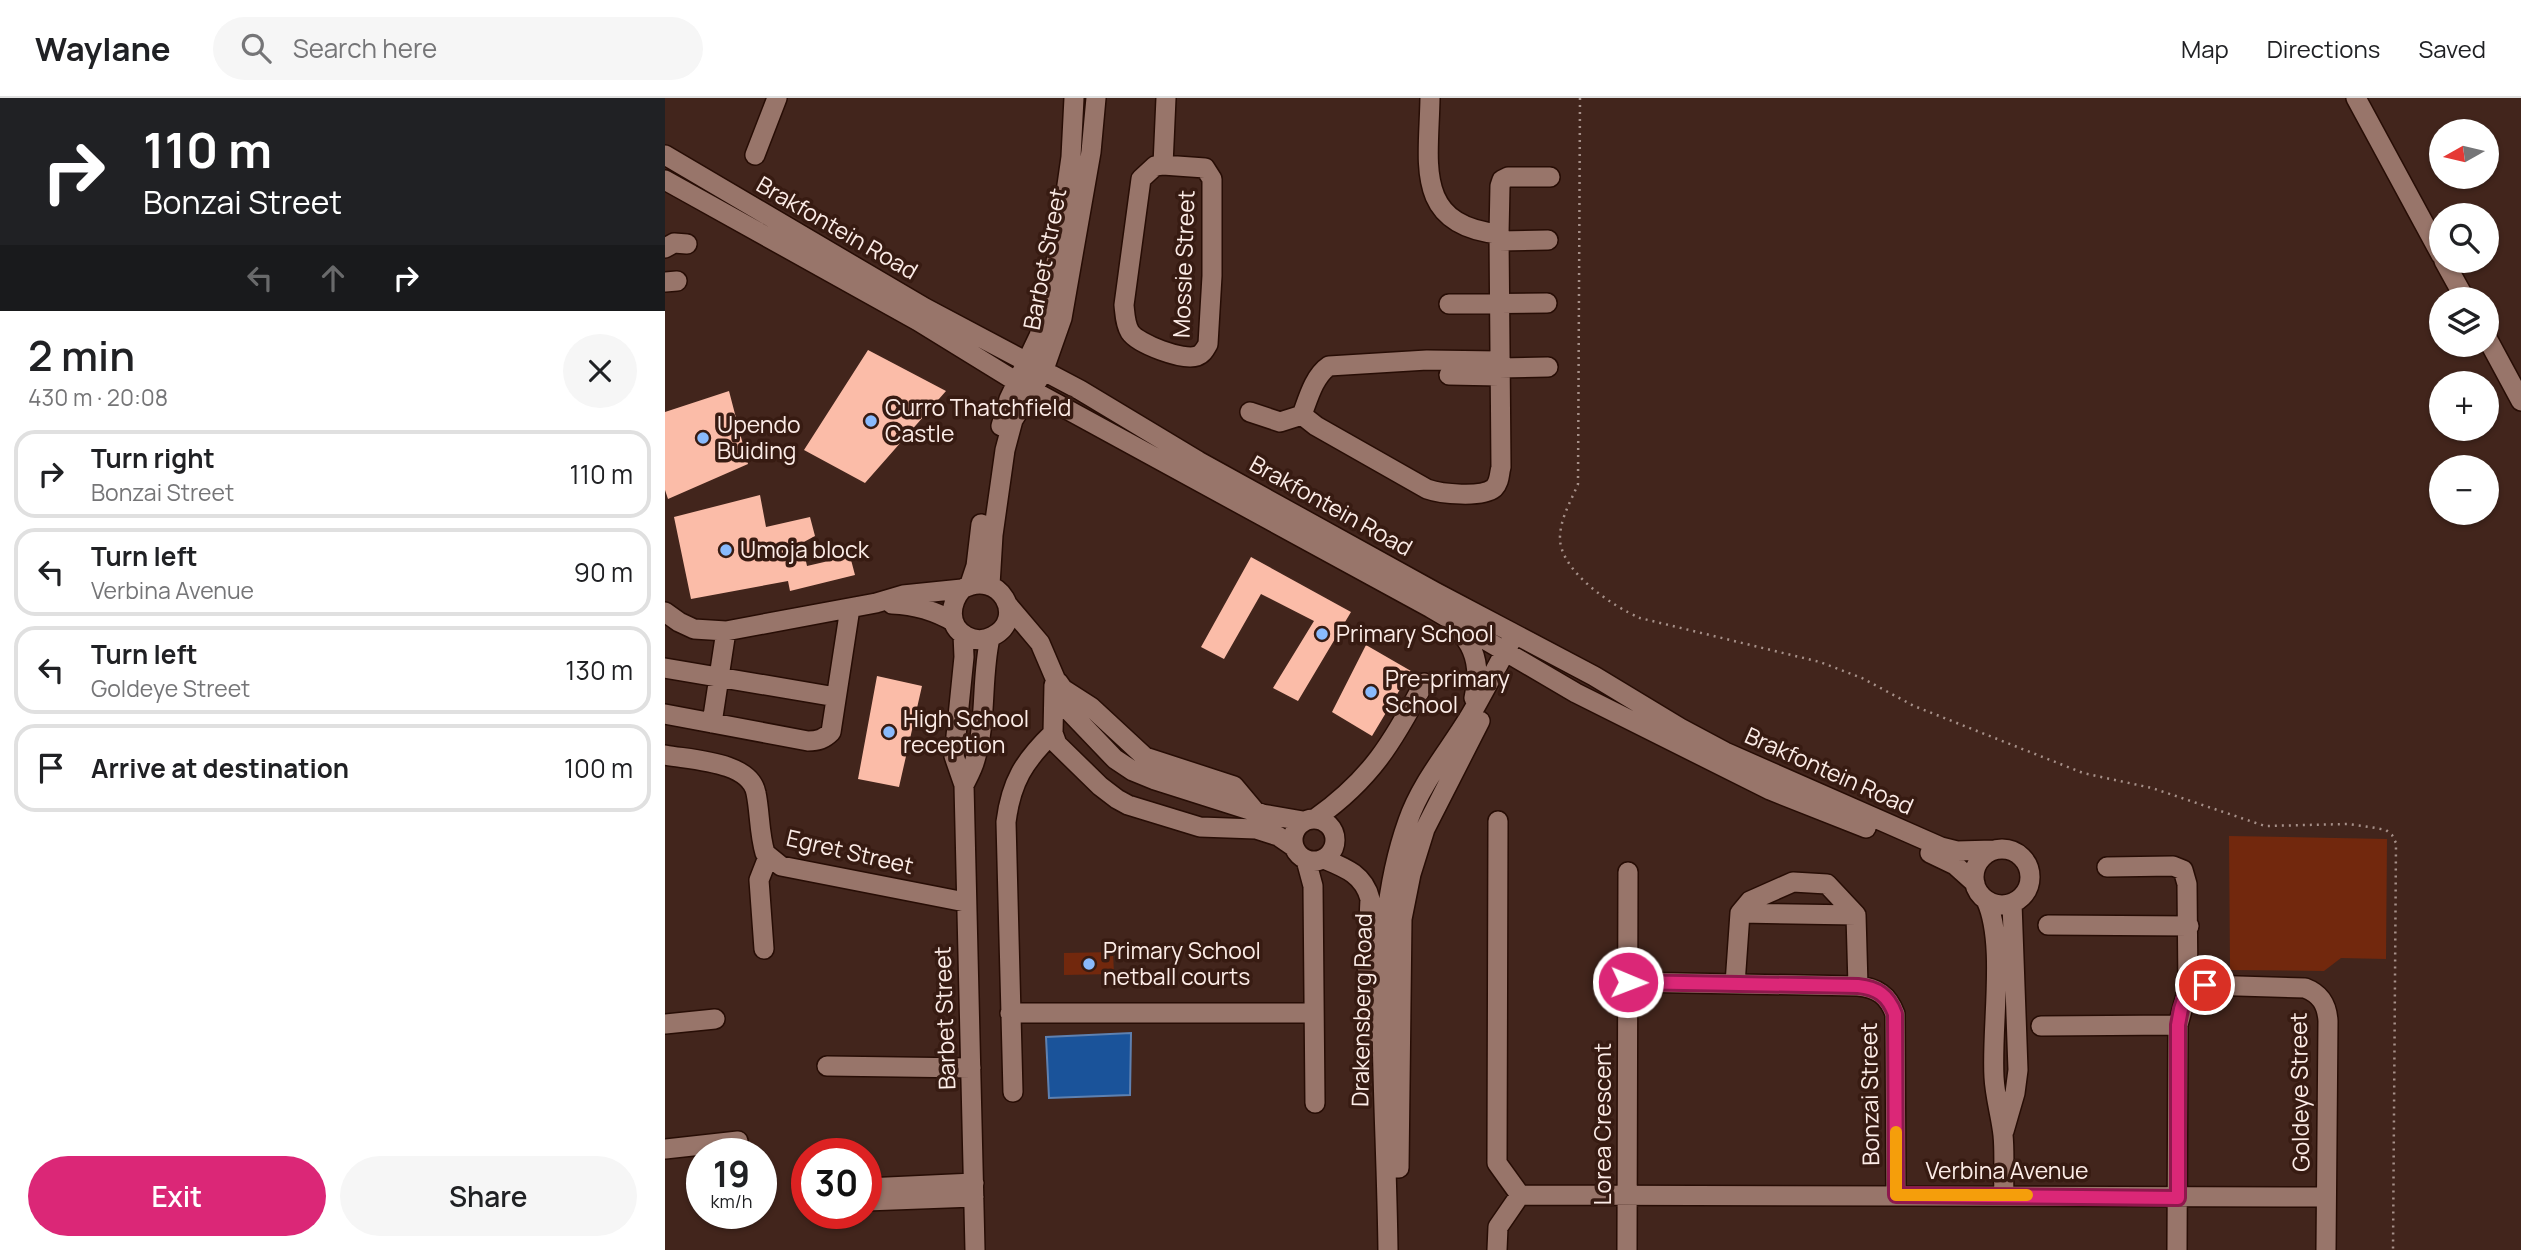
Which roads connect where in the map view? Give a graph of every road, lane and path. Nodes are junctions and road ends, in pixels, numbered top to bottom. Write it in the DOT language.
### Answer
graph roads {
  1 [pos="777,98"];
  2 [pos="1074,98"];
  3 [pos="1095,98"];
  4 [pos="1166,98"];
  5 [pos="1430,98"];
  6 [pos="1580,98"];
  7 [pos="2356,98"];
  8 [pos="1072,140"];
  9 [pos="1092,142"];
  10 [pos="665,155"];
  11 [pos="755,155"];
  12 [pos="1163,165"];
  13 [pos="1550,177"];
  14 [pos="665,180"];
  15 [pos="2429,233"];
  16 [pos="1499,237"];
  17 [pos="1548,240"];
  18 [pos="687,244"];
  19 [pos="665,248"];
  20 [pos="1547,303"];
  21 [pos="1449,304"];
  22 [pos="1499,304"];
  23 [pos="2497,357"];
  24 [pos="1548,367"];
  25 [pos="1036,368"];
  26 [pos="1499,368"];
  27 [pos="1449,375"];
  28 [pos="1025,386"];
  29 [pos="2521,401"];
  30 [pos="1250,412"];
  31 [pos="1302,415"];
  32 [pos="991,585"];
  33 [pos="966,587"];
  34 [pos="876,603"];
  35 [pos="1007,604"];
  36 [pos="850,608"];
  37 [pos="1431,608"];
  38 [pos="665,612"];
  39 [pos="958,628"];
  40 [pos="726,631"];
  41 [pos="994,636"];
  42 [pos="1519,636"];
  43 [pos="1040,643"];
  44 [pos="1509,655"];
  45 [pos="665,668"];
  46 [pos="1051,673"];
  47 [pos="719,677"];
  48 [pos="1424,684"];
  49 [pos="836,697"];
  50 [pos="665,714"];
  51 [pos="1470,716"];
  52 [pos="712,723"];
  53 [pos="1053,733"];
  54 [pos="665,755"];
  55 [pos="1745,770"];
  56 [pos="964,785"];
  57 [pos="1498,821"];
  58 [pos="1317,823"];
  59 [pos="1994,850"];
  60 [pos="768,857"];
  61 [pos="1311,857"];
  62 [pos="2107,867"];
  63 [pos="1628,872"];
  64 [pos="1975,883"];
  65 [pos="1986,900"];
  66 [pos="965,902"];
  67 [pos="2012,903"];
  68 [pos="1740,913"];
  69 [pos="1856,915"];
  70 [pos="2048,925"];
  71 [pos="2189,926"];
  72 [pos="764,949"];
  73 [pos="1628,982"];
  74 [pos="1735,984"];
  75 [pos="1858,986"];
  76 [pos="2188,988"];
  77 [pos="1010,1013"];
  78 [pos="1312,1013"];
  79 [pos="715,1019"];
  80 [pos="665,1024"];
  81 [pos="2178,1025"];
  82 [pos="2041,1026"];
  83 [pos="827,1066"];
  84 [pos="971,1068"];
  85 [pos="1013,1092"];
  86 [pos="1383,1098"];
  87 [pos="1315,1103"];
  88 [pos="2003,1135"];
  89 [pos="686,1147"];
  90 [pos="665,1149"];
  91 [pos="882,1188"];
  92 [pos="974,1190"];
  93 [pos="1520,1195"];
  94 [pos="1627,1195"];
  95 [pos="1896,1195"];
  96 [pos="2004,1195"];
  97 [pos="2326,1197"];
  98 [pos="2178,1198"];
  99 [pos="882,1199"];
  100 [pos="975,1250"];
  101 [pos="1388,1250"];
  102 [pos="1400,1250"];
  103 [pos="1497,1250"];
  104 [pos="1627,1250"];
  105 [pos="2177,1250"];
  106 [pos="2326,1250"];
  107 [pos="2393,1250"];
  1 -- 11 [label="street"];
  2 -- 8 [label="street, Barbet Street"];
  3 -- 9 [label="street, Barbet Street"];
  4 -- 12 [label="street, Mossie Street"];
  5 -- 16 [label="street"];
  6 -- 107 [label="path"];
  7 -- 15 [label="street"];
  8 -- 9 [label="street"];
  8 -- 25 [label="street, Barbet Street"];
  9 -- 25 [label="street, Barbet Street"];
  10 -- 25 [label="street, Brakfontein Road"];
  12 -- 12 [label="street, Mossie Street"];
  13 -- 16 [label="street"];
  14 -- 28 [label="street, Brakfontein Road"];
  16 -- 17 [label="street"];
  16 -- 22 [label="street"];
  18 -- 19 [label="street"];
  20 -- 22 [label="street"];
  21 -- 22 [label="street"];
  22 -- 26 [label="street"];
  23 -- 29 [label="street"];
  24 -- 26 [label="street"];
  25 -- 28 [label="street, Barbet Street"];
  25 -- 42 [label="street, Brakfontein Road"];
  26 -- 27 [label="street"];
  26 -- 31 [label="street"];
  26 -- 31 [label="street"];
  28 -- 32 [label="street, Barbet Street"];
  28 -- 33 [label="street, Barbet Street"];
  28 -- 37 [label="street, Brakfontein Road"];
  30 -- 31 [label="street"];
  32 -- 33 [label="street"];
  32 -- 35 [label="street"];
  33 -- 34 [label="street"];
  33 -- 39 [label="street"];
  34 -- 36 [label="street"];
  34 -- 39 [label="street"];
  35 -- 41 [label="street"];
  35 -- 43 [label="street"];
  36 -- 40 [label="street"];
  36 -- 49 [label="street"];
  37 -- 44 [label="street, Brakfontein Road"];
  37 -- 51 [label="street"];
  38 -- 40 [label="street"];
  39 -- 41 [label="street"];
  39 -- 56 [label="street, Barbet Street"];
  40 -- 47 [label="street"];
  41 -- 43 [label="street"];
  41 -- 56 [label="street, Barbet Street"];
  42 -- 44 [label="street, Drakensberg Road"];
  42 -- 55 [label="street, Brakfontein Road"];
  43 -- 46 [label="street"];
  44 -- 51 [label="street, Drakensberg Road"];
  44 -- 55 [label="street, Brakfontein Road"];
  44 -- 102 [label="street, Drakensberg Road"];
  45 -- 47 [label="street"];
  46 -- 53 [label="street"];
  46 -- 58 [label="street"];
  47 -- 49 [label="street"];
  47 -- 52 [label="street"];
  48 -- 58 [label="street"];
  49 -- 52 [label="street"];
  50 -- 52 [label="street"];
  51 -- 86 [label="street, Drakensberg Road"];
  53 -- 61 [label="street"];
  53 -- 77 [label="street"];
  54 -- 60 [label="street, Egret Street"];
  55 -- 59 [label="street, Brakfontein Road"];
  55 -- 64 [label="street, Brakfontein Road"];
  56 -- 66 [label="street, Barbet Street"];
  57 -- 93 [label="street"];
  58 -- 61 [label="street"];
  58 -- 61 [label="street"];
  59 -- 64 [label="street"];
  59 -- 67 [label="street"];
  60 -- 66 [label="street, Egret Street"];
  60 -- 72 [label="street"];
  61 -- 78 [label="street"];
  61 -- 86 [label="street"];
  62 -- 71 [label="street"];
  63 -- 73 [label="street, Lorea Crescent"];
  64 -- 65 [label="street"];
  65 -- 67 [label="street"];
  65 -- 88 [label="street"];
  66 -- 84 [label="street, Barbet Street"];
  67 -- 88 [label="street"];
  68 -- 69 [label="street"];
  68 -- 69 [label="street"];
  68 -- 74 [label="street"];
  69 -- 75 [label="street"];
  70 -- 71 [label="street"];
  71 -- 76 [label="street"];
  73 -- 74 [label="street"];
  73 -- 94 [label="street, Lorea Crescent"];
  74 -- 75 [label="street"];
  75 -- 95 [label="street, Bonzai Street"];
  76 -- 81 [label="street"];
  76 -- 97 [label="street, Goldeye Street"];
  77 -- 78 [label="street"];
  77 -- 85 [label="street"];
  78 -- 87 [label="street"];
  79 -- 80 [label="street"];
  81 -- 82 [label="street"];
  81 -- 98 [label="street"];
  83 -- 84 [label="street"];
  84 -- 92 [label="street, Barbet Street"];
  86 -- 101 [label="street, Drakensberg Road"];
  88 -- 96 [label="street"];
  89 -- 90 [label="street"];
  91 -- 92 [label="street"];
  92 -- 99 [label="street"];
  92 -- 100 [label="street, Barbet Street"];
  93 -- 94 [label="street, Verbina Avenue"];
  93 -- 103 [label="street"];
  94 -- 95 [label="street, Verbina Avenue"];
  94 -- 104 [label="street, Lorea Crescent"];
  95 -- 96 [label="street, Verbina Avenue"];
  96 -- 98 [label="street, Verbina Avenue"];
  97 -- 98 [label="street, Verbina Avenue"];
  97 -- 106 [label="street, Goldeye Street"];
  98 -- 105 [label="street"];
}
